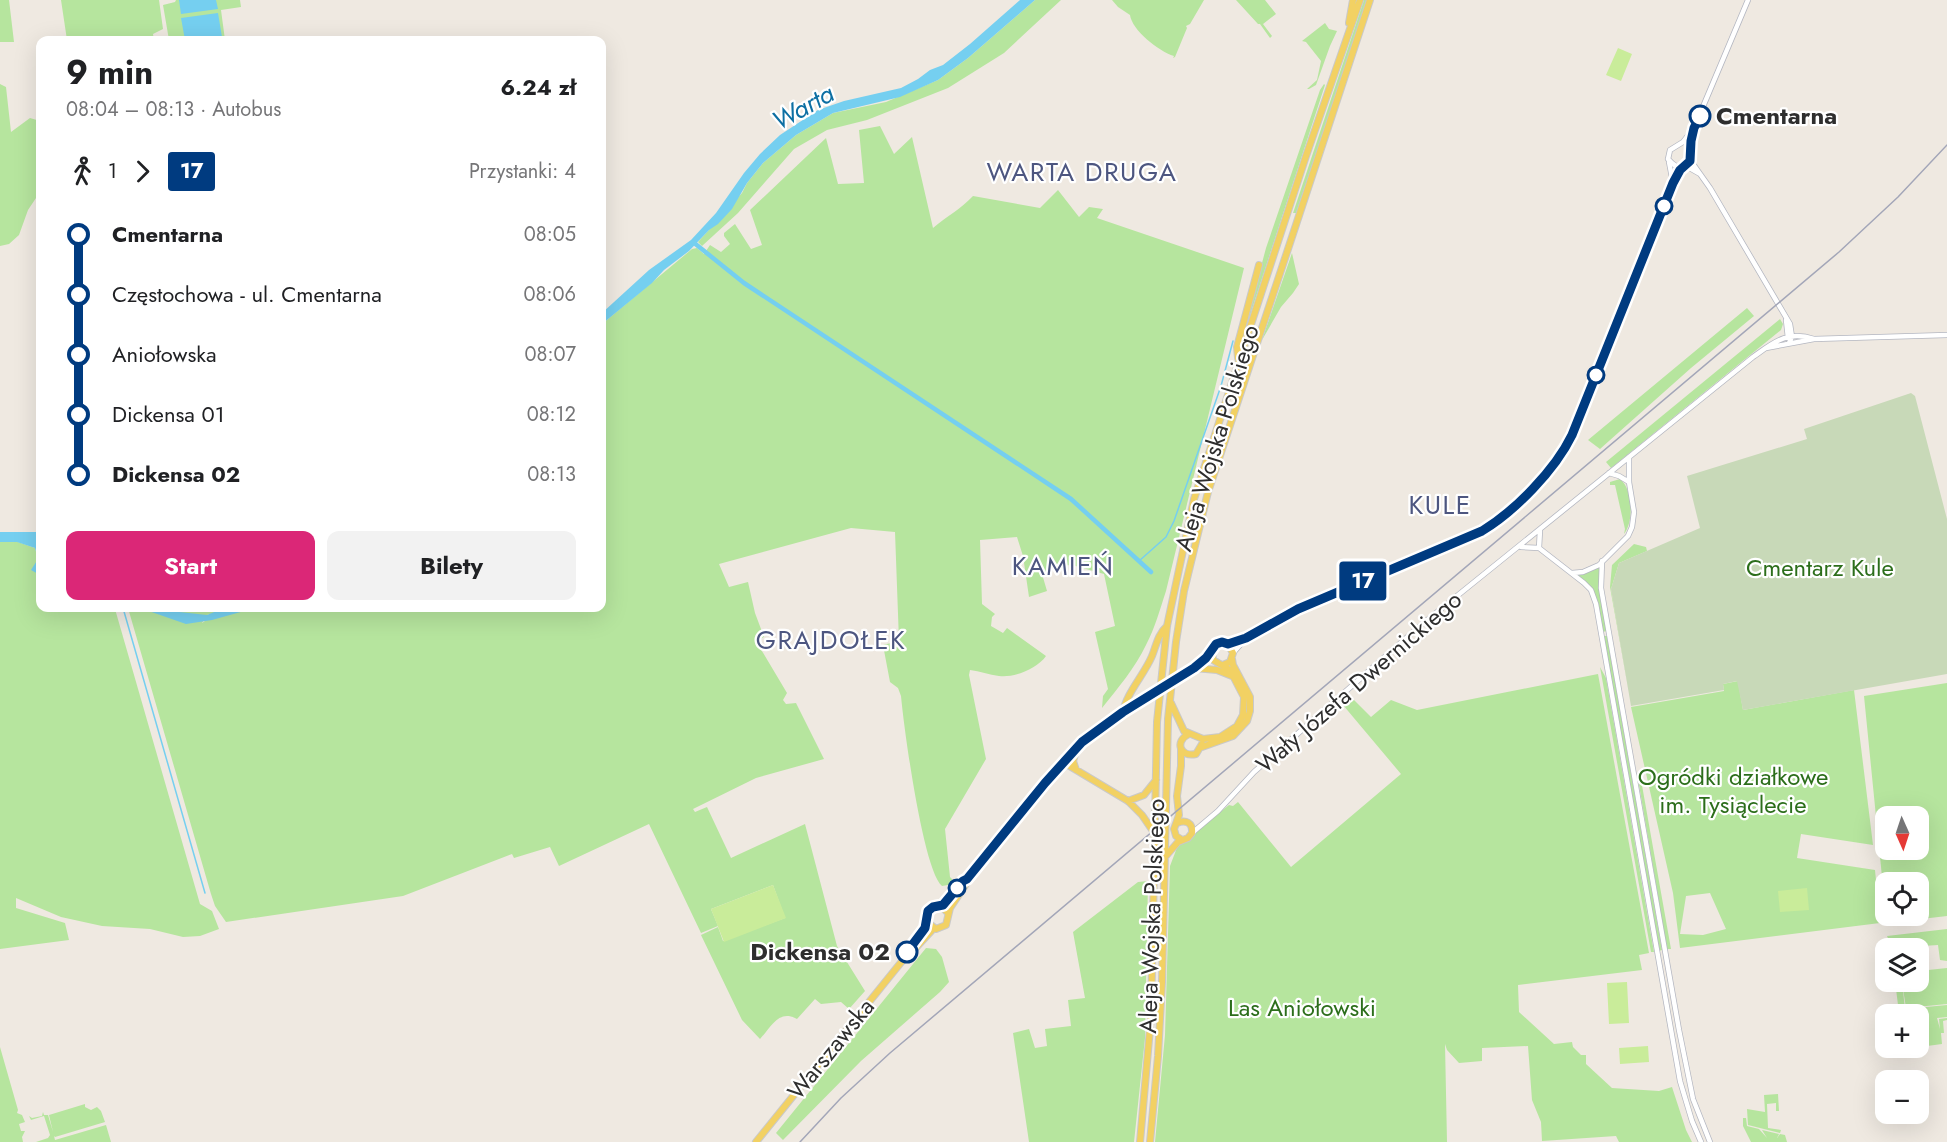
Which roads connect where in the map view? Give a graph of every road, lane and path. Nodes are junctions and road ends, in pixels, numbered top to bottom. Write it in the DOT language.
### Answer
graph roads {
  1 [pos="1353,0"];
  2 [pos="1360,0"];
  3 [pos="1370,0"];
  4 [pos="1748,0"];
  5 [pos="1347,36"];
  6 [pos="1694,128"];
  7 [pos="1680,144"];
  8 [pos="1691,154"];
  9 [pos="1668,159"];
  10 [pos="1684,167"];
  11 [pos="1700,174"];
  12 [pos="1673,183"];
  13 [pos="1259,265"];
  14 [pos="1947,334"];
  15 [pos="1789,339"];
  16 [pos="1239,362"];
  17 [pos="1629,457"];
  18 [pos="1609,473"];
  19 [pos="1629,482"];
  20 [pos="1540,530"];
  21 [pos="1520,547"];
  22 [pos="1539,549"];
  23 [pos="1602,561"];
  24 [pos="1572,573"];
  25 [pos="1167,626"];
  26 [pos="1246,638"];
  27 [pos="1228,644"];
  28 [pos="1211,653"];
  29 [pos="1232,656"];
  30 [pos="1215,663"];
  31 [pos="1223,665"];
  32 [pos="1197,668"];
  33 [pos="1232,676"];
  34 [pos="1169,699"];
  35 [pos="1123,712"];
  36 [pos="1189,734"];
  37 [pos="1200,738"];
  38 [pos="1077,747"];
  39 [pos="1202,747"];
  40 [pos="1180,749"];
  41 [pos="1190,756"];
  42 [pos="1063,762"];
  43 [pos="1181,766"];
  44 [pos="1077,770"];
  45 [pos="1156,780"];
  46 [pos="1128,801"];
  47 [pos="1179,814"];
  48 [pos="1188,822"];
  49 [pos="1177,823"];
  50 [pos="1203,823"];
  51 [pos="1192,833"];
  52 [pos="1155,834"];
  53 [pos="1182,840"];
  54 [pos="1164,857"];
  55 [pos="967,879"];
  56 [pos="941,906"];
  57 [pos="948,913"];
  58 [pos="927,922"];
  59 [pos="934,928"];
  60 [pos="907,956"];
  61 [pos="756,1142"];
  62 [pos="1140,1142"];
  63 [pos="1150,1142"];
  64 [pos="1701,1142"];
  65 [pos="1710,1142"];
  1 -- 5 [label="main road"];
  2 -- 5 [label="main road, Aleja Wojska Polskiego"];
  3 -- 34 [label="main road, Aleja Wojska Polskiego"];
  4 -- 6 [label="street"];
  5 -- 16 [label="main road, Aleja Wojska Polskiego"];
  6 -- 7 [label="street"];
  6 -- 8 [label="street"];
  7 -- 8 [label="street"];
  7 -- 9 [label="street"];
  8 -- 10 [label="street"];
  8 -- 11 [label="street"];
  9 -- 10 [label="street"];
  9 -- 12 [label="street"];
  10 -- 11 [label="street"];
  10 -- 12 [label="street"];
  11 -- 15 [label="street"];
  12 -- 26 [label="street"];
  13 -- 16 [label="main road"];
  14 -- 15 [label="street, Wały Józefa Dwernickiego"];
  15 -- 17 [label="street, Wały Józefa Dwernickiego"];
  16 -- 25 [label="main road, Aleja Wojska Polskiego"];
  17 -- 18 [label="street, Wały Józefa Dwernickiego"];
  17 -- 19 [label="street"];
  18 -- 19 [label="street"];
  18 -- 20 [label="street, Wały Józefa Dwernickiego"];
  19 -- 23 [label="street"];
  20 -- 21 [label="street, Wały Józefa Dwernickiego"];
  20 -- 22 [label="street"];
  21 -- 22 [label="street"];
  21 -- 50 [label="street, Wały Józefa Dwernickiego"];
  22 -- 24 [label="street"];
  23 -- 24 [label="street"];
  23 -- 65 [label="street"];
  24 -- 64 [label="street"];
  25 -- 35 [label="main road"];
  25 -- 45 [label="main road, Aleja Wojska Polskiego"];
  26 -- 27 [label="street"];
  26 -- 29 [label="street"];
  27 -- 28 [label="main road"];
  27 -- 29 [label="main road"];
  28 -- 30 [label="main road"];
  28 -- 32 [label="main road"];
  29 -- 31 [label="main road"];
  29 -- 39 [label="main road"];
  30 -- 31 [label="main road"];
  30 -- 32 [label="main road"];
  31 -- 33 [label="main road"];
  32 -- 33 [label="main road"];
  32 -- 35 [label="main road, bridge"];
  33 -- 37 [label="main road"];
  34 -- 36 [label="main road"];
  34 -- 54 [label="main road, Aleja Wojska Polskiego"];
  35 -- 38 [label="main road"];
  36 -- 37 [label="main road"];
  36 -- 40 [label="main road"];
  37 -- 39 [label="main road"];
  38 -- 42 [label="main road"];
  38 -- 44 [label="main road"];
  39 -- 41 [label="main road"];
  40 -- 41 [label="main road"];
  40 -- 43 [label="main road"];
  41 -- 43 [label="main road"];
  42 -- 44 [label="main road"];
  42 -- 55 [label="main road"];
  43 -- 47 [label="main road"];
  44 -- 46 [label="main road"];
  45 -- 46 [label="main road"];
  45 -- 52 [label="main road, Aleja Wojska Polskiego"];
  46 -- 52 [label="main road"];
  47 -- 48 [label="main road"];
  47 -- 49 [label="main road"];
  48 -- 49 [label="main road"];
  48 -- 50 [label="street"];
  48 -- 51 [label="main road"];
  49 -- 53 [label="main road"];
  50 -- 51 [label="street, Wały Józefa Dwernickiego"];
  51 -- 53 [label="main road"];
  52 -- 62 [label="main road, Aleja Wojska Polskiego"];
  53 -- 54 [label="main road"];
  54 -- 63 [label="main road, Aleja Wojska Polskiego"];
  55 -- 56 [label="main road"];
  55 -- 57 [label="main road"];
  56 -- 57 [label="main road"];
  56 -- 58 [label="main road"];
  57 -- 59 [label="main road"];
  58 -- 59 [label="main road"];
  58 -- 60 [label="main road, Warszawska"];
  59 -- 60 [label="main road, Warszawska"];
  60 -- 61 [label="main road, Warszawska"];
}
